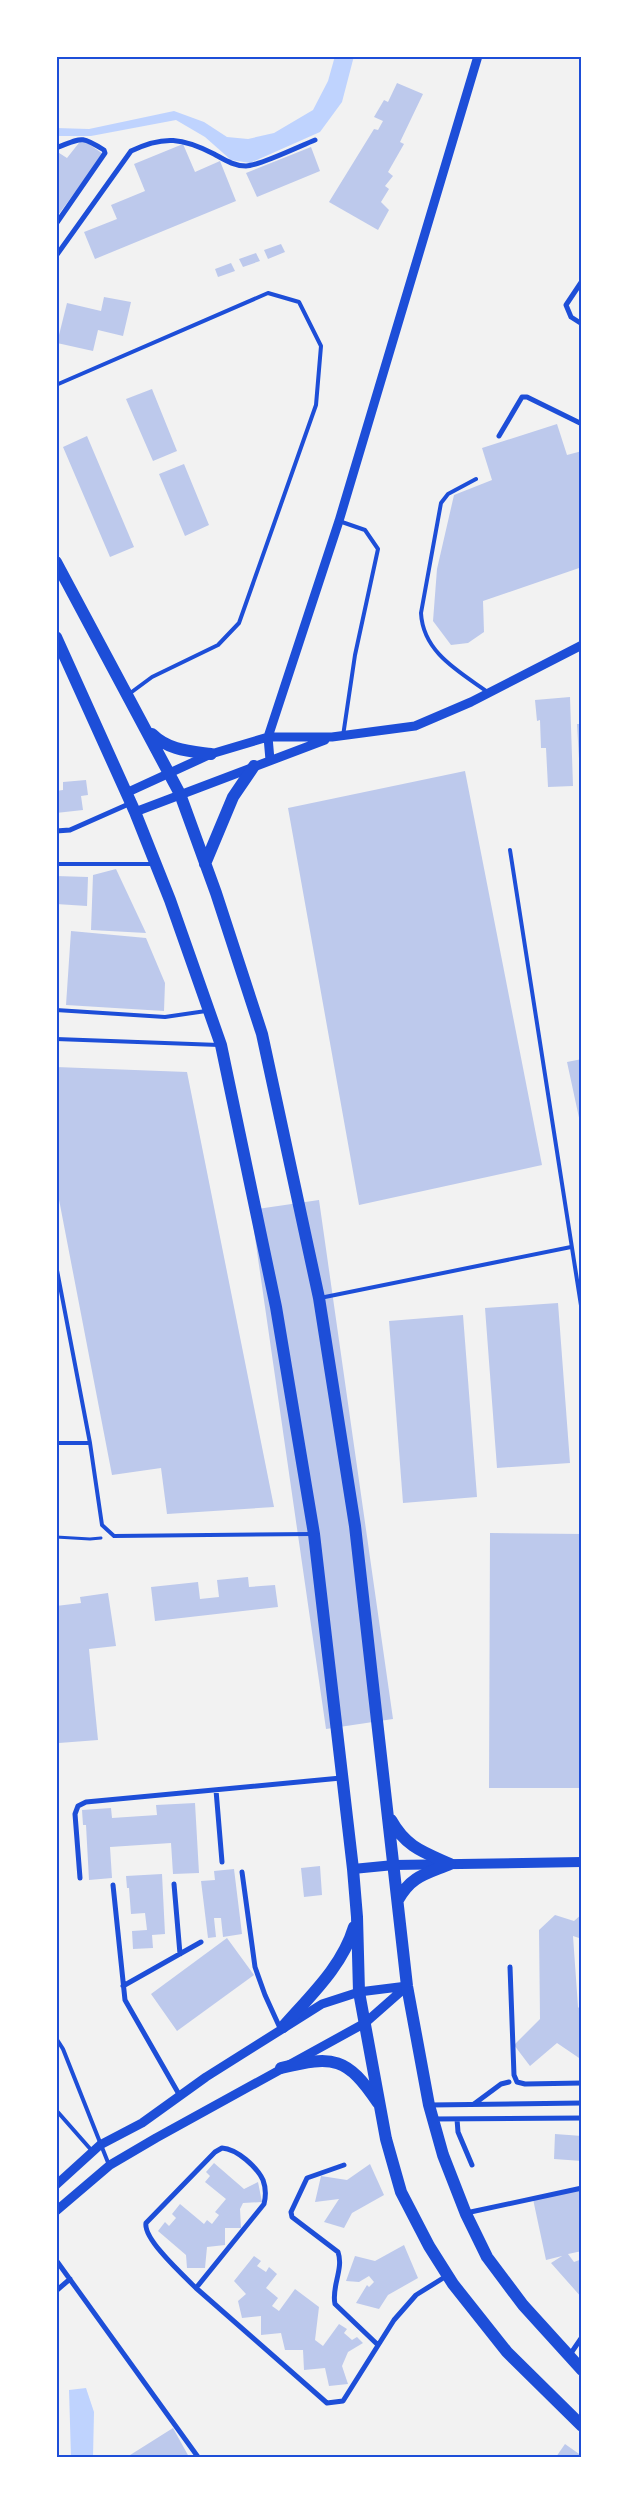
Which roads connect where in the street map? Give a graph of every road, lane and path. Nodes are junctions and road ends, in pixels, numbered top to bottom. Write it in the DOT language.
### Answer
graph roads {
  1 [pos="478,56"];
  2 [pos="315,140"];
  3 [pos="56,148"];
  4 [pos="56,224"];
  5 [pos="56,256"];
  6 [pos="582,281"];
  7 [pos="582,324"];
  8 [pos="56,385"];
  9 [pos="582,424"];
  10 [pos="499,436"];
  11 [pos="476,479"];
  12 [pos="339,521"];
  13 [pos="56,562"];
  14 [pos="56,637"];
  15 [pos="582,645"];
  16 [pos="489,693"];
  17 [pos="129,695"];
  18 [pos="146,729"];
  19 [pos="343,736"];
  20 [pos="268,737"];
  21 [pos="332,738"];
  22 [pos="211,754"];
  23 [pos="270,760"];
  24 [pos="254,766"];
  25 [pos="169,773"];
  26 [pos="180,794"];
  27 [pos="131,802"];
  28 [pos="56,831"];
  29 [pos="510,850"];
  30 [pos="56,864"];
  31 [pos="156,864"];
  32 [pos="206,864"];
  33 [pos="56,1010"];
  34 [pos="208,1010"];
  35 [pos="56,1039"];
  36 [pos="221,1045"];
  37 [pos="571,1247"];
  38 [pos="56,1265"];
  39 [pos="319,1298"];
  40 [pos="582,1312"];
  41 [pos="56,1443"];
  42 [pos="90,1443"];
  43 [pos="314,1534"];
  44 [pos="114,1536"];
  45 [pos="56,1538"];
  46 [pos="343,1778"];
  47 [pos="216,1790"];
  48 [pos="388,1816"];
  49 [pos="222,1862"];
  50 [pos="582,1862"];
  51 [pos="450,1864"];
  52 [pos="394,1866"];
  53 [pos="353,1869"];
  54 [pos="242,1872"];
  55 [pos="80,1878"];
  56 [pos="174,1884"];
  57 [pos="113,1885"];
  58 [pos="398,1900"];
  59 [pos="357,1917"];
  60 [pos="201,1942"];
  61 [pos="180,1954"];
  62 [pos="510,1967"];
  63 [pos="123,1986"];
  64 [pos="407,1986"];
  65 [pos="359,1992"];
  66 [pos="365,2023"];
  67 [pos="282,2028"];
  68 [pos="56,2038"];
  69 [pos="281,2068"];
  70 [pos="509,2082"];
  71 [pos="582,2083"];
  72 [pos="180,2096"];
  73 [pos="582,2103"];
  74 [pos="473,2105"];
  75 [pos="429,2106"];
  76 [pos="381,2107"];
  77 [pos="56,2110"];
  78 [pos="582,2118"];
  79 [pos="433,2119"];
  80 [pos="457,2119"];
  81 [pos="97,2148"];
  82 [pos="472,2164"];
  83 [pos="344,2165"];
  84 [pos="110,2166"];
  85 [pos="56,2185"];
  86 [pos="582,2188"];
  87 [pos="56,2211"];
  88 [pos="466,2214"];
  89 [pos="56,2260"];
  90 [pos="448,2275"];
  91 [pos="70,2279"];
  92 [pos="196,2288"];
  93 [pos="56,2291"];
  94 [pos="582,2337"];
  95 [pos="378,2345"];
  96 [pos="569,2356"];
  97 [pos="582,2370"];
  98 [pos="582,2426"];
  99 [pos="198,2457"];
  1 -- 12 [label="street"];
  2 -- 5 [label="street"];
  3 -- 4 [label="street"];
  6 -- 7 [label="street"];
  8 -- 17 [label="lane"];
  9 -- 10 [label="street"];
  11 -- 16 [label="lane"];
  12 -- 19 [label="lane"];
  12 -- 20 [label="street"];
  13 -- 17 [label="main road"];
  14 -- 27 [label="main road"];
  15 -- 16 [label="street"];
  16 -- 19 [label="street"];
  17 -- 18 [label="main road"];
  18 -- 22 [label="main road"];
  18 -- 25 [label="main road"];
  19 -- 21 [label="street"];
  20 -- 21 [label="street"];
  20 -- 22 [label="street"];
  20 -- 23 [label="street"];
  21 -- 23 [label="street"];
  22 -- 25 [label="street"];
  23 -- 24 [label="street"];
  24 -- 26 [label="street"];
  24 -- 32 [label="main road"];
  25 -- 26 [label="main road"];
  25 -- 27 [label="street"];
  26 -- 27 [label="street"];
  26 -- 32 [label="main road"];
  27 -- 28 [label="street"];
  27 -- 31 [label="main road"];
  29 -- 37 [label="lane"];
  30 -- 31 [label="lane"];
  31 -- 34 [label="main road"];
  32 -- 39 [label="main road"];
  33 -- 34 [label="lane"];
  34 -- 36 [label="main road"];
  35 -- 36 [label="lane"];
  36 -- 43 [label="main road"];
  37 -- 39 [label="lane"];
  37 -- 40 [label="lane"];
  38 -- 42 [label="lane"];
  39 -- 48 [label="main road"];
  41 -- 42 [label="lane"];
  42 -- 44 [label="lane"];
  43 -- 44 [label="lane"];
  43 -- 46 [label="main road"];
  44 -- 45 [label="path"];
  46 -- 47 [label="street"];
  46 -- 53 [label="main road"];
  47 -- 49 [label="street"];
  47 -- 55 [label="street"];
  48 -- 51 [label="main road"];
  48 -- 52 [label="main road"];
  50 -- 51 [label="main road"];
  51 -- 52 [label="main road"];
  51 -- 58 [label="main road"];
  52 -- 53 [label="main road"];
  52 -- 58 [label="main road"];
  53 -- 59 [label="main road"];
  54 -- 67 [label="street"];
  56 -- 61 [label="street"];
  57 -- 63 [label="street"];
  58 -- 64 [label="main road"];
  59 -- 65 [label="main road"];
  59 -- 67 [label="main road"];
  60 -- 61 [label="street"];
  61 -- 63 [label="street"];
  62 -- 71 [label="street"];
  63 -- 72 [label="street"];
  64 -- 65 [label="street"];
  64 -- 66 [label="street"];
  64 -- 75 [label="main road"];
  65 -- 66 [label="main road"];
  65 -- 67 [label="street"];
  66 -- 69 [label="street"];
  66 -- 76 [label="main road"];
  67 -- 72 [label="street"];
  68 -- 81 [label="lane"];
  69 -- 76 [label="main road"];
  69 -- 84 [label="street"];
  70 -- 74 [label="street"];
  72 -- 81 [label="street"];
  73 -- 74 [label="street"];
  74 -- 75 [label="street"];
  75 -- 79 [label="main road"];
  76 -- 90 [label="main road"];
  77 -- 81 [label="lane"];
  78 -- 80 [label="street"];
  79 -- 80 [label="street"];
  79 -- 88 [label="main road"];
  80 -- 82 [label="street"];
  81 -- 84 [label="lane"];
  81 -- 85 [label="street"];
  83 -- 95 [label="street"];
  84 -- 87 [label="street"];
  86 -- 88 [label="street"];
  88 -- 96 [label="main road"];
  89 -- 91 [label="street"];
  90 -- 95 [label="street"];
  90 -- 98 [label="main road"];
  91 -- 93 [label="street"];
  91 -- 99 [label="street"];
  92 -- 92 [label="street"];
  92 -- 95 [label="street"];
  94 -- 96 [label="street"];
  96 -- 97 [label="main road"];
}
